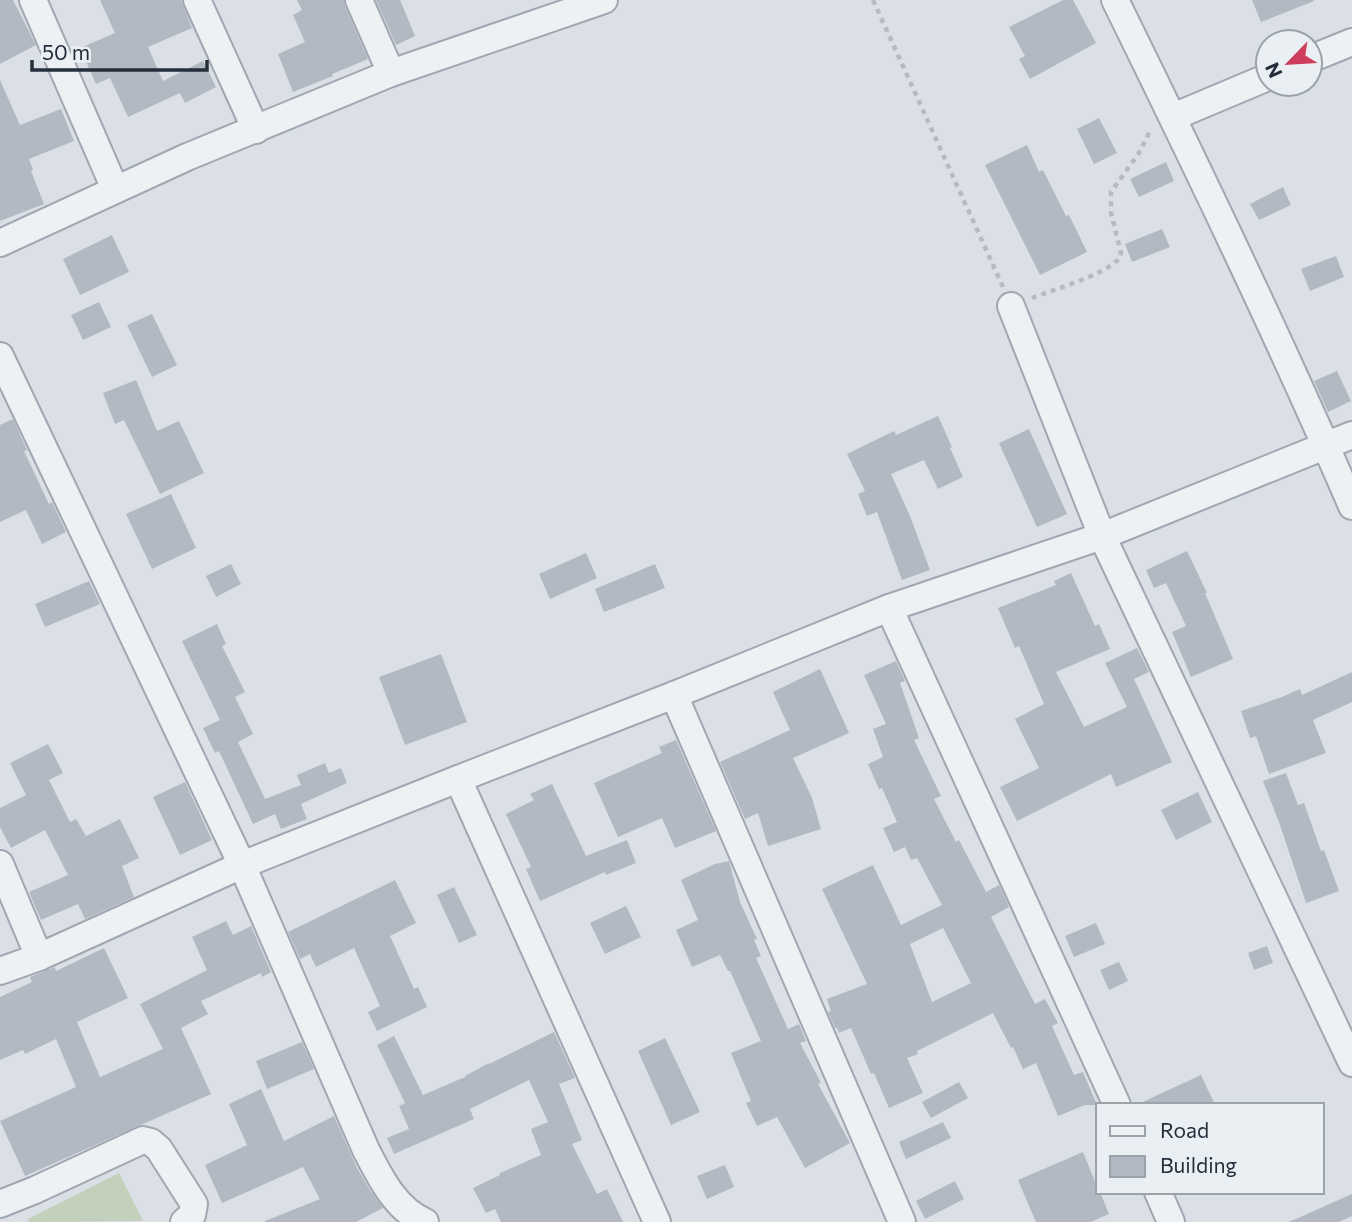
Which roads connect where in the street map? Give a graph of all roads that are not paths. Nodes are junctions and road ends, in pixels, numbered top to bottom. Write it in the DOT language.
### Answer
graph roads {
  1 [pos="33,0"];
  2 [pos="197,0"];
  3 [pos="359,0"];
  4 [pos="604,0"];
  5 [pos="1115,0"];
  6 [pos="1352,42"];
  7 [pos="1324,54"];
  8 [pos="391,73"];
  9 [pos="1254,83"];
  10 [pos="1162,122"];
  11 [pos="256,130"];
  12 [pos="115,189"];
  13 [pos="0,243"];
  14 [pos="1011,306"];
  15 [pos="0,356"];
  16 [pos="1352,435"];
  17 [pos="1326,446"];
  18 [pos="1352,506"];
  19 [pos="1102,536"];
  20 [pos="889,608"];
  21 [pos="674,695"];
  22 [pos="458,779"];
  23 [pos="0,864"];
  24 [pos="242,865"];
  25 [pos="39,957"];
  26 [pos="0,971"];
  27 [pos="1352,1063"];
  28 [pos="1116,1103"];
  29 [pos="1159,1194"];
  30 [pos="0,1204"];
  31 [pos="184,1222"];
  32 [pos="425,1222"];
  33 [pos="657,1222"];
  34 [pos="902,1222"];
  35 [pos="1171,1222"];
  1 -- 12 [label="street"];
  2 -- 11 [label="street"];
  3 -- 8 [label="street"];
  4 -- 8 [label="street"];
  5 -- 10 [label="street"];
  6 -- 7 [label="street"];
  8 -- 11 [label="street"];
  9 -- 10 [label="street"];
  10 -- 17 [label="street"];
  11 -- 12 [label="street"];
  12 -- 13 [label="street"];
  14 -- 19 [label="street"];
  15 -- 24 [label="street"];
  16 -- 17 [label="street"];
  17 -- 18 [label="street"];
  17 -- 19 [label="street"];
  19 -- 20 [label="street"];
  19 -- 27 [label="street"];
  20 -- 21 [label="street"];
  20 -- 28 [label="street"];
  21 -- 22 [label="street"];
  21 -- 34 [label="street"];
  22 -- 24 [label="street"];
  22 -- 33 [label="street"];
  23 -- 25 [label="street"];
  24 -- 25 [label="street"];
  24 -- 32 [label="street"];
  25 -- 26 [label="street"];
  29 -- 35 [label="street"];
  30 -- 31 [label="street"];
}
